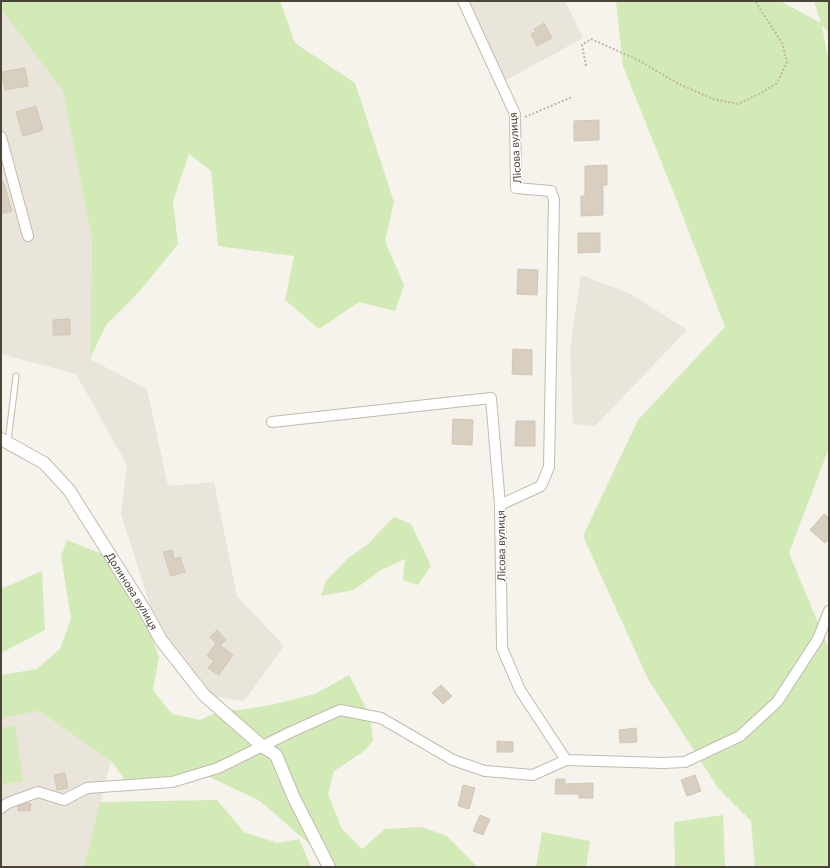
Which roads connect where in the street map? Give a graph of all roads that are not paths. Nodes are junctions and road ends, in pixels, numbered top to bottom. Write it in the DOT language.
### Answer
graph roads {
  1 [pos="463,1"];
  2 [pos="1,137"];
  3 [pos="28,236"];
  4 [pos="16,376"];
  5 [pos="272,422"];
  6 [pos="5,441"];
  7 [pos="500,505"];
  8 [pos="829,611"];
  9 [pos="262,746"];
  10 [pos="566,760"];
  11 [pos="1,808"];
  12 [pos="329,867"];
  1 -- 7 [label="street, Лісова вулиця"];
  2 -- 3 [label="street"];
  4 -- 6 [label="lane"];
  5 -- 7 [label="street"];
  6 -- 9 [label="street, Долинова вулиця"];
  7 -- 10 [label="street, Лісова вулиця"];
  8 -- 10 [label="street"];
  9 -- 10 [label="street"];
  9 -- 11 [label="street"];
  9 -- 12 [label="street, Долинова вулиця"];
}
